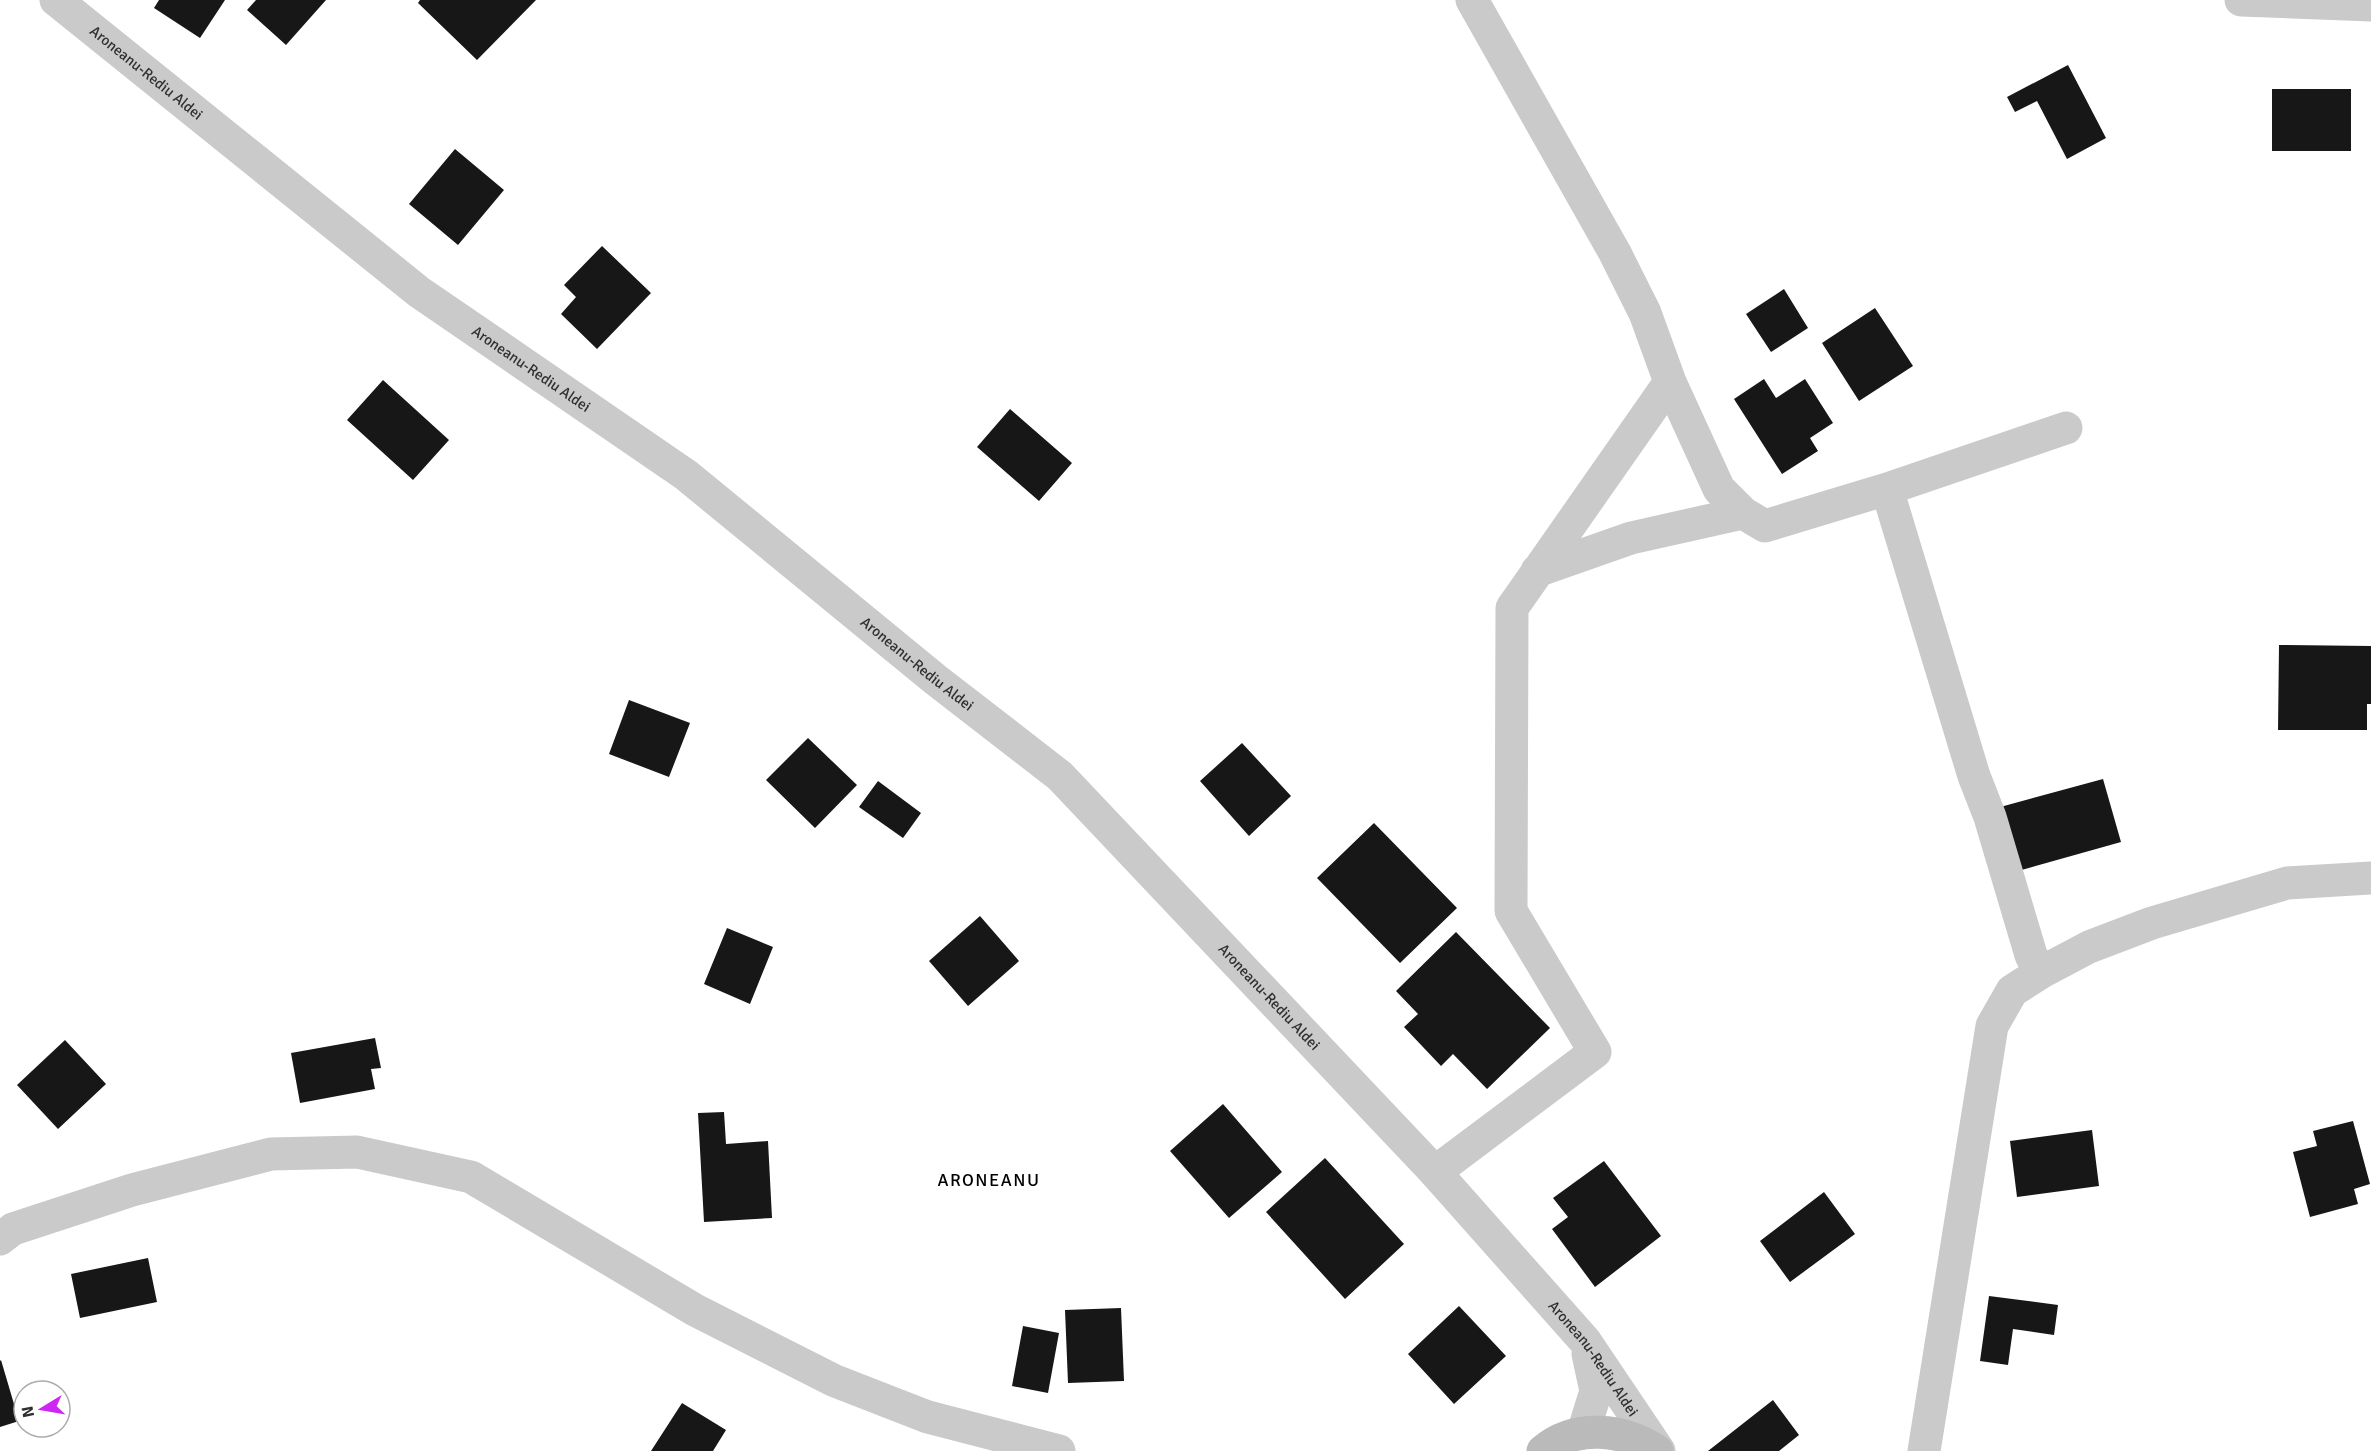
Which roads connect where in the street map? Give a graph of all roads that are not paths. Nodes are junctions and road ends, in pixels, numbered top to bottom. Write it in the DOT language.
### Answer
graph roads {
  1 [pos="57,0"];
  2 [pos="1473,0"];
  3 [pos="2241,0"];
  4 [pos="2371,5"];
  5 [pos="1670,382"];
  6 [pos="2066,428"];
  7 [pos="1887,489"];
  8 [pos="1743,513"];
  9 [pos="1537,571"];
  10 [pos="2371,878"];
  11 [pos="2040,973"];
  12 [pos="1435,1172"];
  13 [pos="0,1239"];
  14 [pos="1585,1341"];
  15 [pos="1583,1433"];
  16 [pos="1059,1451"];
  17 [pos="1543,1451"];
  18 [pos="1658,1451"];
  19 [pos="1924,1451"];
  1 -- 12 [label="street, Aroneanu-Rediu Aldei"];
  2 -- 5 [label="street"];
  3 -- 4 [label="street"];
  5 -- 8 [label="street"];
  5 -- 9 [label="street"];
  6 -- 7 [label="street"];
  7 -- 8 [label="street"];
  7 -- 11 [label="street"];
  8 -- 9 [label="street"];
  9 -- 12 [label="street"];
  10 -- 11 [label="street"];
  11 -- 19 [label="street"];
  12 -- 14 [label="street, Aroneanu-Rediu Aldei"];
  13 -- 16 [label="street"];
  14 -- 15 [label="street"];
  14 -- 18 [label="street, Aroneanu-Rediu Aldei"];
  15 -- 17 [label="main road"];
  15 -- 18 [label="main road"];
}
